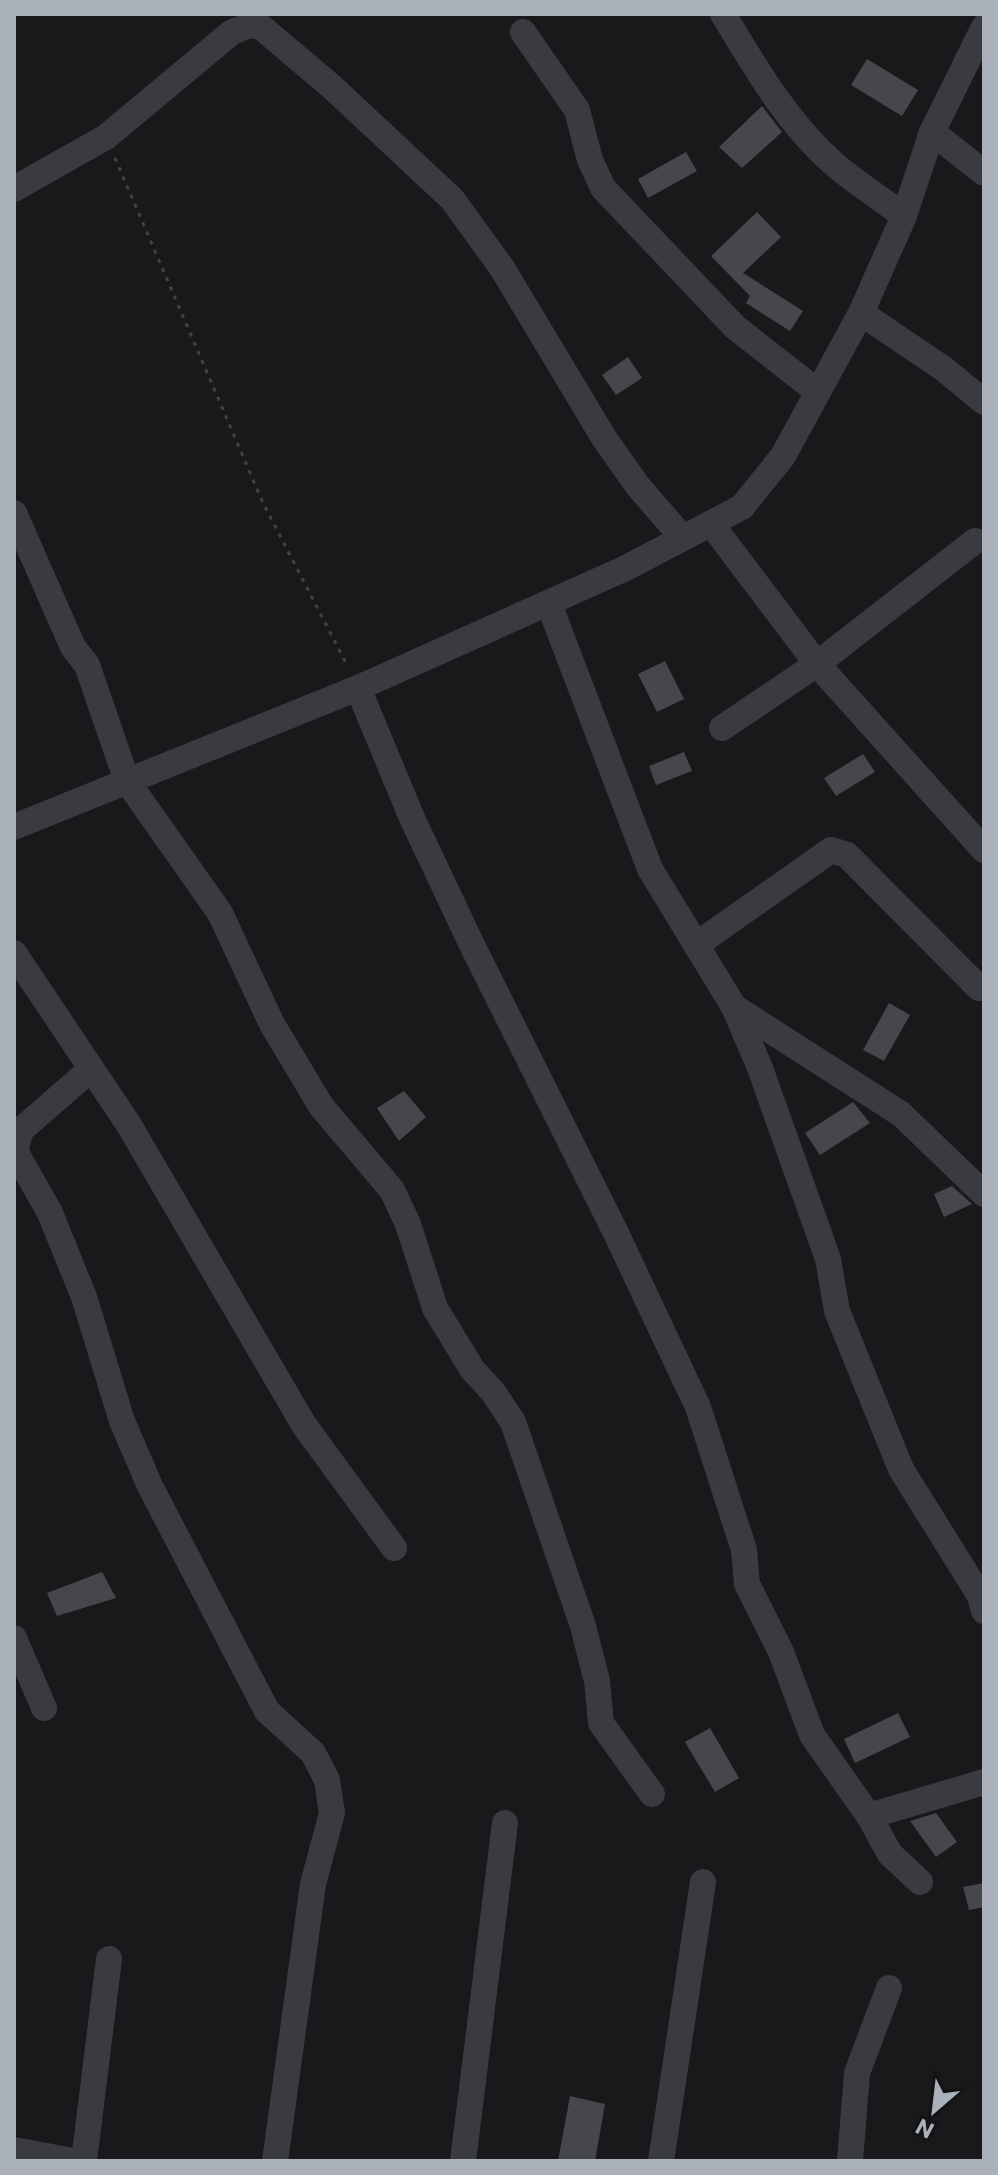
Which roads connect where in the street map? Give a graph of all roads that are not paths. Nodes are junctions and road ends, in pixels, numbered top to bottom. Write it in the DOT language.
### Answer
graph roads {
  1 [pos="723,14"];
  2 [pos="984,27"];
  3 [pos="523,32"];
  4 [pos="932,132"];
  5 [pos="984,173"];
  6 [pos="14,189"];
  7 [pos="904,216"];
  8 [pos="861,313"];
  9 [pos="818,392"];
  10 [pos="984,402"];
  11 [pos="14,513"];
  12 [pos="712,525"];
  13 [pos="682,537"];
  14 [pos="975,541"];
  15 [pos="549,604"];
  16 [pos="817,664"];
  17 [pos="358,688"];
  18 [pos="722,728"];
  19 [pos="127,781"];
  20 [pos="972,822"];
  21 [pos="14,827"];
  22 [pos="984,850"];
  23 [pos="696,945"];
  24 [pos="14,953"];
  25 [pos="979,988"];
  26 [pos="734,1007"];
  27 [pos="90,1070"];
  28 [pos="15,1142"];
  29 [pos="984,1194"];
  30 [pos="394,1548"];
  31 [pos="983,1601"];
  32 [pos="14,1638"];
  33 [pos="44,1708"];
  34 [pos="984,1782"];
  35 [pos="652,1794"];
  36 [pos="869,1816"];
  37 [pos="505,1823"];
  38 [pos="703,1882"];
  39 [pos="920,1882"];
  40 [pos="109,1959"];
  41 [pos="889,1988"];
  42 [pos="14,2150"];
  43 [pos="73,2161"];
  44 [pos="84,2161"];
  45 [pos="275,2161"];
  46 [pos="463,2161"];
  47 [pos="661,2161"];
  48 [pos="850,2161"];
  1 -- 7 [label="street"];
  2 -- 4 [label="street"];
  3 -- 9 [label="street"];
  4 -- 5 [label="street"];
  4 -- 7 [label="street"];
  6 -- 13 [label="street"];
  7 -- 8 [label="street"];
  8 -- 9 [label="street"];
  8 -- 10 [label="street"];
  9 -- 12 [label="street"];
  11 -- 19 [label="street"];
  12 -- 13 [label="street"];
  12 -- 16 [label="street"];
  13 -- 15 [label="street"];
  14 -- 16 [label="street"];
  15 -- 17 [label="street"];
  15 -- 23 [label="street"];
  16 -- 18 [label="street"];
  16 -- 20 [label="street"];
  17 -- 19 [label="street"];
  17 -- 36 [label="street"];
  19 -- 21 [label="street"];
  19 -- 35 [label="street"];
  20 -- 22 [label="street"];
  23 -- 25 [label="street"];
  23 -- 26 [label="street"];
  24 -- 27 [label="street"];
  26 -- 29 [label="street"];
  26 -- 31 [label="street"];
  27 -- 28 [label="street"];
  27 -- 30 [label="street"];
  28 -- 45 [label="street"];
  32 -- 33 [label="street"];
  34 -- 36 [label="street"];
  36 -- 39 [label="street"];
  37 -- 46 [label="street"];
  38 -- 47 [label="street"];
  40 -- 44 [label="street"];
  41 -- 48 [label="street"];
  42 -- 43 [label="street"];
}
